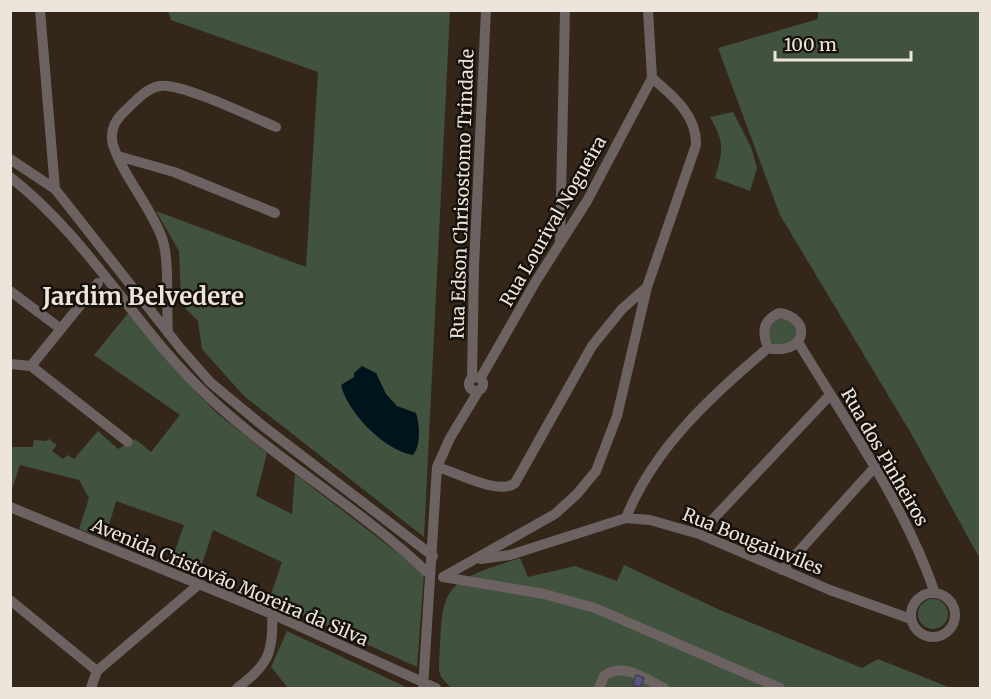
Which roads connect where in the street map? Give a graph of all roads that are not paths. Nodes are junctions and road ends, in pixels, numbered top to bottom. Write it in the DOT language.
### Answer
graph roads {
  1 [pos="486,10"];
  2 [pos="565,10"];
  3 [pos="648,10"];
  4 [pos="41,11"];
  5 [pos="652,78"];
  6 [pos="276,127"];
  7 [pos="118,156"];
  8 [pos="10,159"];
  9 [pos="10,177"];
  10 [pos="55,191"];
  11 [pos="39,200"];
  12 [pos="48,208"];
  13 [pos="275,213"];
  14 [pos="560,245"];
  15 [pos="98,282"];
  16 [pos="647,287"];
  17 [pos="10,291"];
  18 [pos="61,329"];
  19 [pos="168,333"];
  20 [pos="798,342"];
  21 [pos="768,348"];
  22 [pos="10,364"];
  23 [pos="30,366"];
  24 [pos="475,383"];
  25 [pos="830,395"];
  26 [pos="128,442"];
  27 [pos="437,468"];
  28 [pos="874,468"];
  29 [pos="10,507"];
  30 [pos="626,518"];
  31 [pos="699,534"];
  32 [pos="433,556"];
  33 [pos="475,560"];
  34 [pos="782,570"];
  35 [pos="430,575"];
  36 [pos="443,577"];
  37 [pos="198,585"];
  38 [pos="935,593"];
  39 [pos="10,600"];
  40 [pos="272,614"];
  41 [pos="911,619"];
  42 [pos="97,671"];
  43 [pos="423,685"];
  44 [pos="91,688"];
  45 [pos="237,688"];
  46 [pos="436,688"];
  47 [pos="599,688"];
  48 [pos="664,688"];
  49 [pos="780,688"];
  1 -- 24 [label="street, Rua Edson Chrisostomo Trindade"];
  2 -- 14 [label="street"];
  3 -- 5 [label="street"];
  4 -- 10 [label="street"];
  5 -- 14 [label="street, Rua Lourival Nogueira"];
  5 -- 16 [label="street"];
  6 -- 7 [label="street"];
  7 -- 13 [label="street"];
  7 -- 19 [label="street"];
  8 -- 10 [label="street"];
  9 -- 11 [label="street"];
  10 -- 11 [label="street"];
  10 -- 12 [label="street"];
  10 -- 19 [label="street"];
  11 -- 12 [label="street"];
  12 -- 35 [label="street"];
  14 -- 24 [label="street, Rua Lourival Nogueira"];
  15 -- 18 [label="street"];
  16 -- 27 [label="street"];
  16 -- 33 [label="street"];
  17 -- 18 [label="street"];
  18 -- 23 [label="street"];
  19 -- 32 [label="street"];
  20 -- 21 [label="street"];
  20 -- 21 [label="street"];
  20 -- 25 [label="street, Rua dos Pinheiros"];
  21 -- 30 [label="street"];
  22 -- 23 [label="street"];
  23 -- 26 [label="street"];
  24 -- 27 [label="street"];
  25 -- 28 [label="street, Rua dos Pinheiros"];
  25 -- 31 [label="street"];
  27 -- 32 [label="street"];
  28 -- 34 [label="street"];
  28 -- 38 [label="street, Rua dos Pinheiros"];
  29 -- 37 [label="street, Avenida Cristovão Moreira da Silva"];
  30 -- 31 [label="street, Rua Bougainviles"];
  30 -- 33 [label="street, Rua Bougainviles"];
  31 -- 34 [label="street, Rua Bougainviles"];
  32 -- 35 [label="street"];
  33 -- 36 [label="street"];
  34 -- 41 [label="street, Rua Bougainviles"];
  35 -- 36 [label="street"];
  35 -- 43 [label="street"];
  36 -- 49 [label="street"];
  37 -- 40 [label="street, Avenida Cristovão Moreira da Silva"];
  37 -- 42 [label="street"];
  38 -- 41 [label="street"];
  38 -- 41 [label="street"];
  39 -- 42 [label="street"];
  40 -- 43 [label="street, Avenida Cristovão Moreira da Silva"];
  40 -- 45 [label="street"];
  42 -- 44 [label="street"];
  43 -- 46 [label="street, Avenida Cristovão Moreira da Silva"];
  47 -- 48 [label="street"];
}
